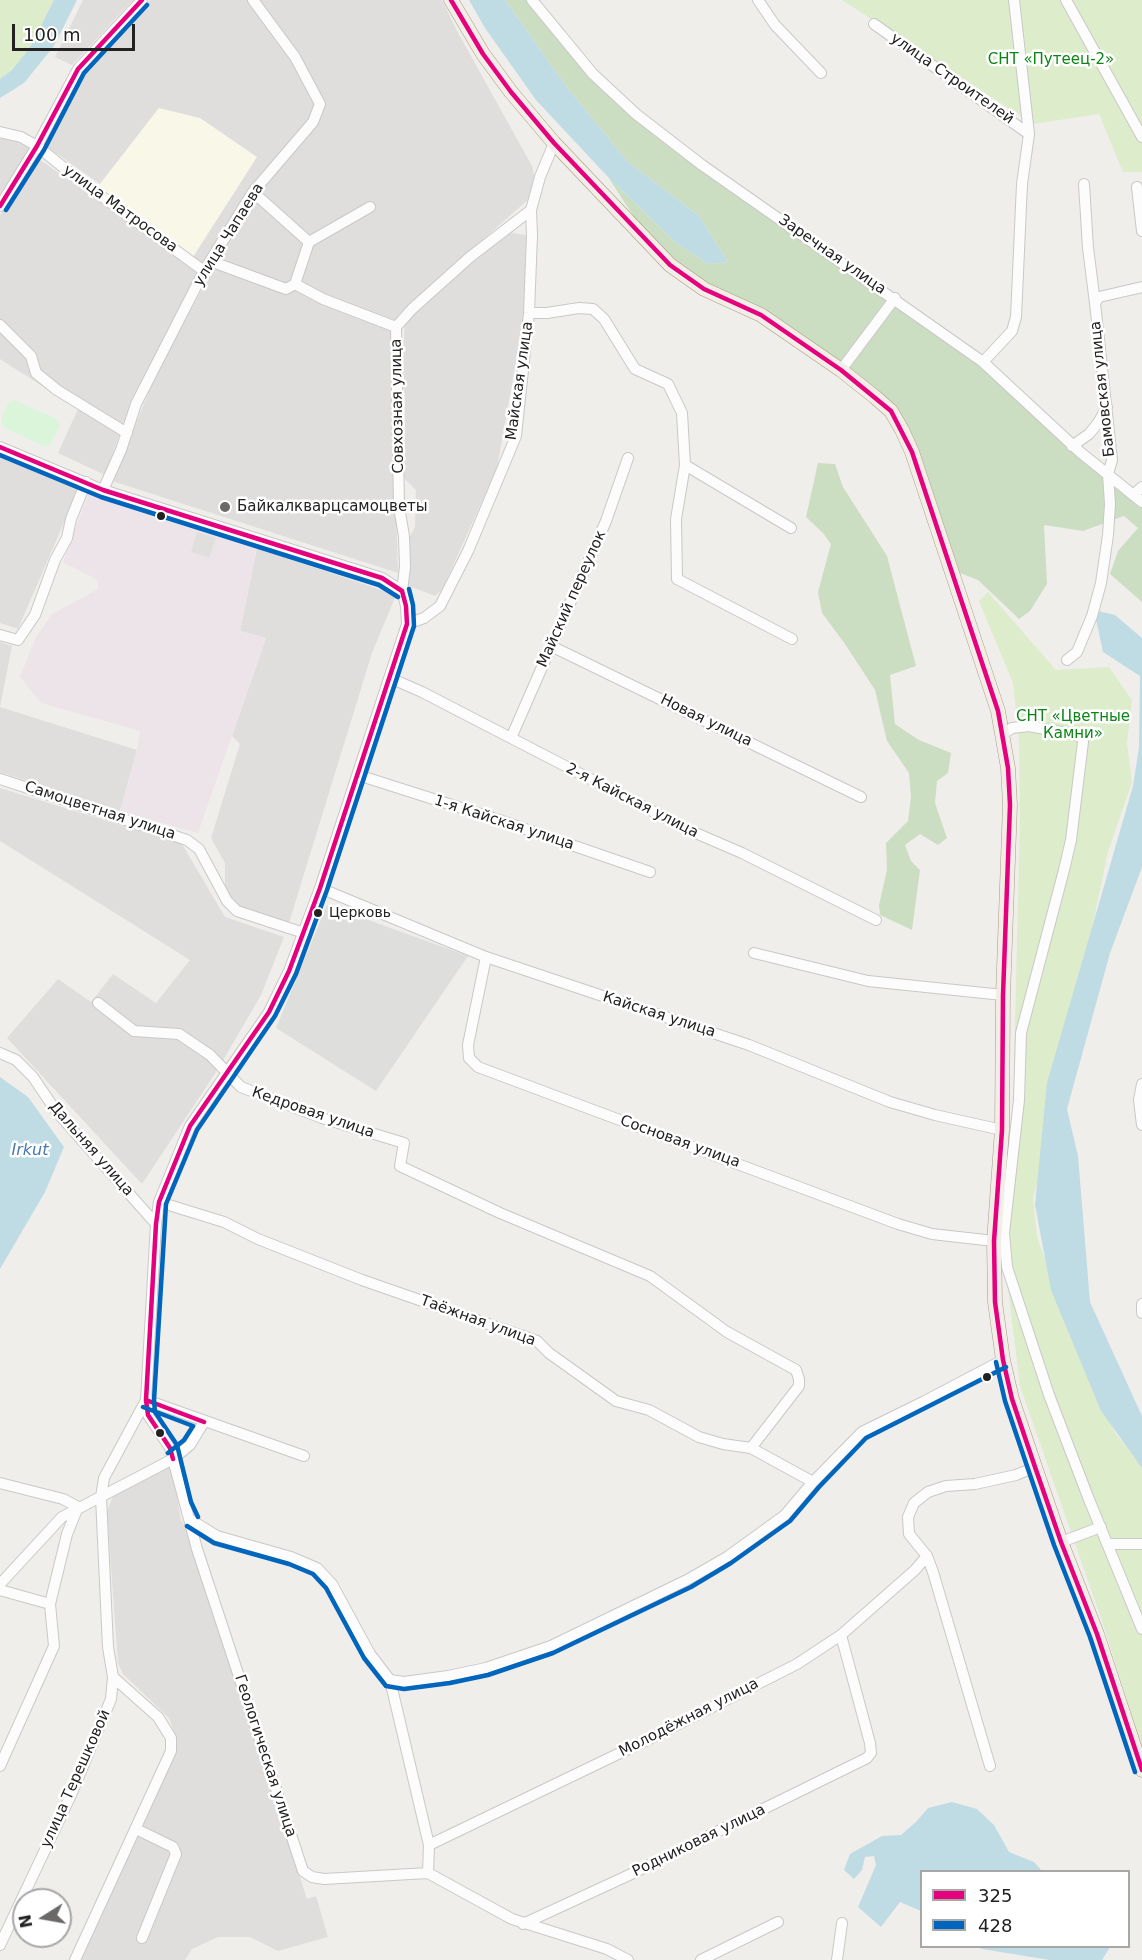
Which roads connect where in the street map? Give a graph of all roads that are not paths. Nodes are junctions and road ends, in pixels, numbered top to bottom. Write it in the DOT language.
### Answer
graph roads {
  1 [pos="142,0"];
  2 [pos="253,0"];
  3 [pos="452,0"];
  4 [pos="532,0"];
  5 [pos="758,0"];
  6 [pos="1014,0"];
  7 [pos="1066,0"];
  8 [pos="874,24"];
  9 [pos="821,73"];
  10 [pos="0,132"];
  11 [pos="1029,134"];
  12 [pos="1142,137"];
  13 [pos="554,144"];
  14 [pos="37,146"];
  15 [pos="1084,184"];
  16 [pos="1137,188"];
  17 [pos="253,192"];
  18 [pos="0,206"];
  19 [pos="370,207"];
  20 [pos="531,210"];
  21 [pos="1142,231"];
  22 [pos="309,242"];
  23 [pos="207,266"];
  24 [pos="294,284"];
  25 [pos="1142,287"];
  26 [pos="894,298"];
  27 [pos="1095,303"];
  28 [pos="529,313"];
  29 [pos="0,325"];
  30 [pos="396,327"];
  31 [pos="983,362"];
  32 [pos="841,370"];
  33 [pos="1107,407"];
  34 [pos="127,434"];
  35 [pos="1072,446"];
  36 [pos="0,447"];
  37 [pos="628,458"];
  38 [pos="685,465"];
  39 [pos="1108,474"];
  40 [pos="86,482"];
  41 [pos="1142,487"];
  42 [pos="103,490"];
  43 [pos="1137,499"];
  44 [pos="791,528"];
  45 [pos="402,591"];
  46 [pos="407,624"];
  47 [pos="0,635"];
  48 [pos="792,639"];
  49 [pos="551,646"];
  50 [pos="1067,660"];
  51 [pos="390,678"];
  52 [pos="1003,734"];
  53 [pos="511,738"];
  54 [pos="358,775"];
  55 [pos="0,779"];
  56 [pos="861,797"];
  57 [pos="650,872"];
  58 [pos="321,888"];
  59 [pos="876,920"];
  60 [pos="303,933"];
  61 [pos="754,953"];
  62 [pos="486,957"];
  63 [pos="1003,995"];
  64 [pos="98,1003"];
  65 [pos="0,1053"];
  66 [pos="227,1074"];
  67 [pos="1142,1083"];
  68 [pos="1142,1125"];
  69 [pos="1002,1131"];
  70 [pos="159,1202"];
  71 [pos="156,1224"];
  72 [pos="993,1241"];
  73 [pos="1142,1304"];
  74 [pos="1142,1313"];
  75 [pos="1003,1360"];
  76 [pos="146,1400"];
  77 [pos="204,1422"];
  78 [pos="751,1448"];
  79 [pos="304,1456"];
  80 [pos="173,1459"];
  81 [pos="1035,1467"];
  82 [pos="813,1482"];
  83 [pos="0,1483"];
  84 [pos="101,1497"];
  85 [pos="78,1507"];
  86 [pos="191,1520"];
  87 [pos="1101,1527"];
  88 [pos="1061,1542"];
  89 [pos="1108,1544"];
  90 [pos="1142,1544"];
  91 [pos="927,1556"];
  92 [pos="0,1584"];
  93 [pos="0,1590"];
  94 [pos="50,1604"];
  95 [pos="1142,1629"];
  96 [pos="841,1635"];
  97 [pos="113,1677"];
  98 [pos="390,1680"];
  99 [pos="0,1766"];
  100 [pos="990,1766"];
  101 [pos="1142,1770"];
  102 [pos="136,1829"];
  103 [pos="429,1845"];
  104 [pos="428,1873"];
  105 [pos="778,1922"];
  106 [pos="842,1923"];
  107 [pos="523,1924"];
  108 [pos="142,1938"];
  109 [pos="0,1945"];
  110 [pos="75,1960"];
  111 [pos="628,1960"];
  112 [pos="701,1960"];
  113 [pos="837,1960"];
  1 -- 14 [label="street"];
  2 -- 17 [label="street, улица Чапаева"];
  3 -- 13 [label="main road"];
  4 -- 26 [label="street, Заречная улица"];
  5 -- 9 [label="street"];
  6 -- 11 [label="street"];
  7 -- 12 [label="street"];
  8 -- 11 [label="street, улица Строителей"];
  10 -- 14 [label="street, улица Матросова"];
  11 -- 31 [label="street"];
  13 -- 20 [label="street, Майская улица"];
  13 -- 32 [label="main road"];
  14 -- 18 [label="street"];
  14 -- 23 [label="street, улица Матросова"];
  15 -- 27 [label="street"];
  16 -- 21 [label="street"];
  17 -- 22 [label="street"];
  17 -- 23 [label="street, улица Чапаева"];
  19 -- 22 [label="street"];
  20 -- 28 [label="street, Майская улица"];
  20 -- 30 [label="street, Совхозная улица"];
  22 -- 24 [label="street"];
  23 -- 24 [label="street, улица Матросова"];
  23 -- 34 [label="street, улица Чапаева"];
  24 -- 30 [label="street"];
  25 -- 27 [label="street, Бамовская улица"];
  26 -- 31 [label="street, Заречная улица"];
  26 -- 32 [label="street"];
  27 -- 33 [label="street, Бамовская улица"];
  28 -- 38 [label="street"];
  28 -- 46 [label="street, Майская улица"];
  29 -- 34 [label="street"];
  30 -- 45 [label="street, Совхозная улица"];
  31 -- 35 [label="street, Заречная улица"];
  32 -- 52 [label="main road"];
  33 -- 35 [label="street"];
  33 -- 39 [label="street, Бамовская улица"];
  34 -- 42 [label="street, улица Чапаева"];
  35 -- 39 [label="street, Заречная улица"];
  36 -- 40 [label="street"];
  37 -- 49 [label="street, Майский переулок"];
  38 -- 44 [label="street"];
  38 -- 48 [label="street"];
  39 -- 43 [label="street, Заречная улица"];
  39 -- 50 [label="street, Бамовская улица"];
  40 -- 42 [label="street"];
  40 -- 47 [label="street"];
  41 -- 43 [label="street"];
  42 -- 45 [label="street"];
  45 -- 46 [label="street, Совхозная улица"];
  46 -- 51 [label="street, Совхозная улица"];
  49 -- 53 [label="street, Майский переулок"];
  49 -- 56 [label="street, Новая улица"];
  51 -- 53 [label="street, 2-я Кайская улица"];
  51 -- 54 [label="street, Совхозная улица"];
  52 -- 63 [label="main road"];
  52 -- 87 [label="street"];
  53 -- 59 [label="street, 2-я Кайская улица"];
  54 -- 57 [label="street, 1-я Кайская улица"];
  54 -- 58 [label="street, Совхозная улица"];
  55 -- 60 [label="street, Самоцветная улица"];
  58 -- 60 [label="street, Совхозная улица"];
  58 -- 62 [label="street, Кайская улица"];
  60 -- 66 [label="street, Совхозная улица"];
  61 -- 63 [label="street"];
  62 -- 69 [label="street, Кайская улица"];
  62 -- 72 [label="street, Сосновая улица"];
  63 -- 69 [label="main road"];
  64 -- 66 [label="street, Кедровая улица"];
  65 -- 71 [label="street, Дальняя улица"];
  66 -- 70 [label="street, Совхозная улица"];
  66 -- 78 [label="street, Кедровая улица"];
  67 -- 68 [label="street"];
  69 -- 72 [label="main road"];
  70 -- 71 [label="street, Совхозная улица"];
  70 -- 78 [label="street, Таёжная улица"];
  71 -- 76 [label="street, Совхозная улица"];
  72 -- 75 [label="main road"];
  73 -- 74 [label="street"];
  75 -- 81 [label="main road"];
  75 -- 82 [label="street"];
  76 -- 77 [label="street"];
  76 -- 80 [label="street"];
  76 -- 84 [label="street, Совхозная улица"];
  77 -- 79 [label="street"];
  77 -- 80 [label="street"];
  78 -- 82 [label="street, Таёжная улица"];
  80 -- 84 [label="street"];
  80 -- 86 [label="street"];
  81 -- 88 [label="main road"];
  81 -- 91 [label="street"];
  82 -- 98 [label="street"];
  83 -- 85 [label="street"];
  84 -- 85 [label="street"];
  84 -- 97 [label="street, улица Терешковой"];
  85 -- 92 [label="street"];
  85 -- 94 [label="street"];
  86 -- 98 [label="street"];
  86 -- 104 [label="street, Геологическая улица"];
  87 -- 88 [label="street"];
  87 -- 89 [label="street"];
  88 -- 101 [label="main road"];
  89 -- 90 [label="street"];
  89 -- 95 [label="street"];
  91 -- 96 [label="street, Молодёжная улица"];
  91 -- 100 [label="street"];
  93 -- 94 [label="street"];
  94 -- 99 [label="street"];
  96 -- 103 [label="street, Молодёжная улица"];
  96 -- 107 [label="street, Родниковая улица"];
  97 -- 102 [label="street"];
  97 -- 109 [label="street, улица Терешковой"];
  98 -- 103 [label="street"];
  102 -- 108 [label="street"];
  102 -- 110 [label="street"];
  103 -- 104 [label="street"];
  104 -- 107 [label="street"];
  105 -- 112 [label="street"];
  106 -- 113 [label="street"];
  107 -- 111 [label="street"];
}
